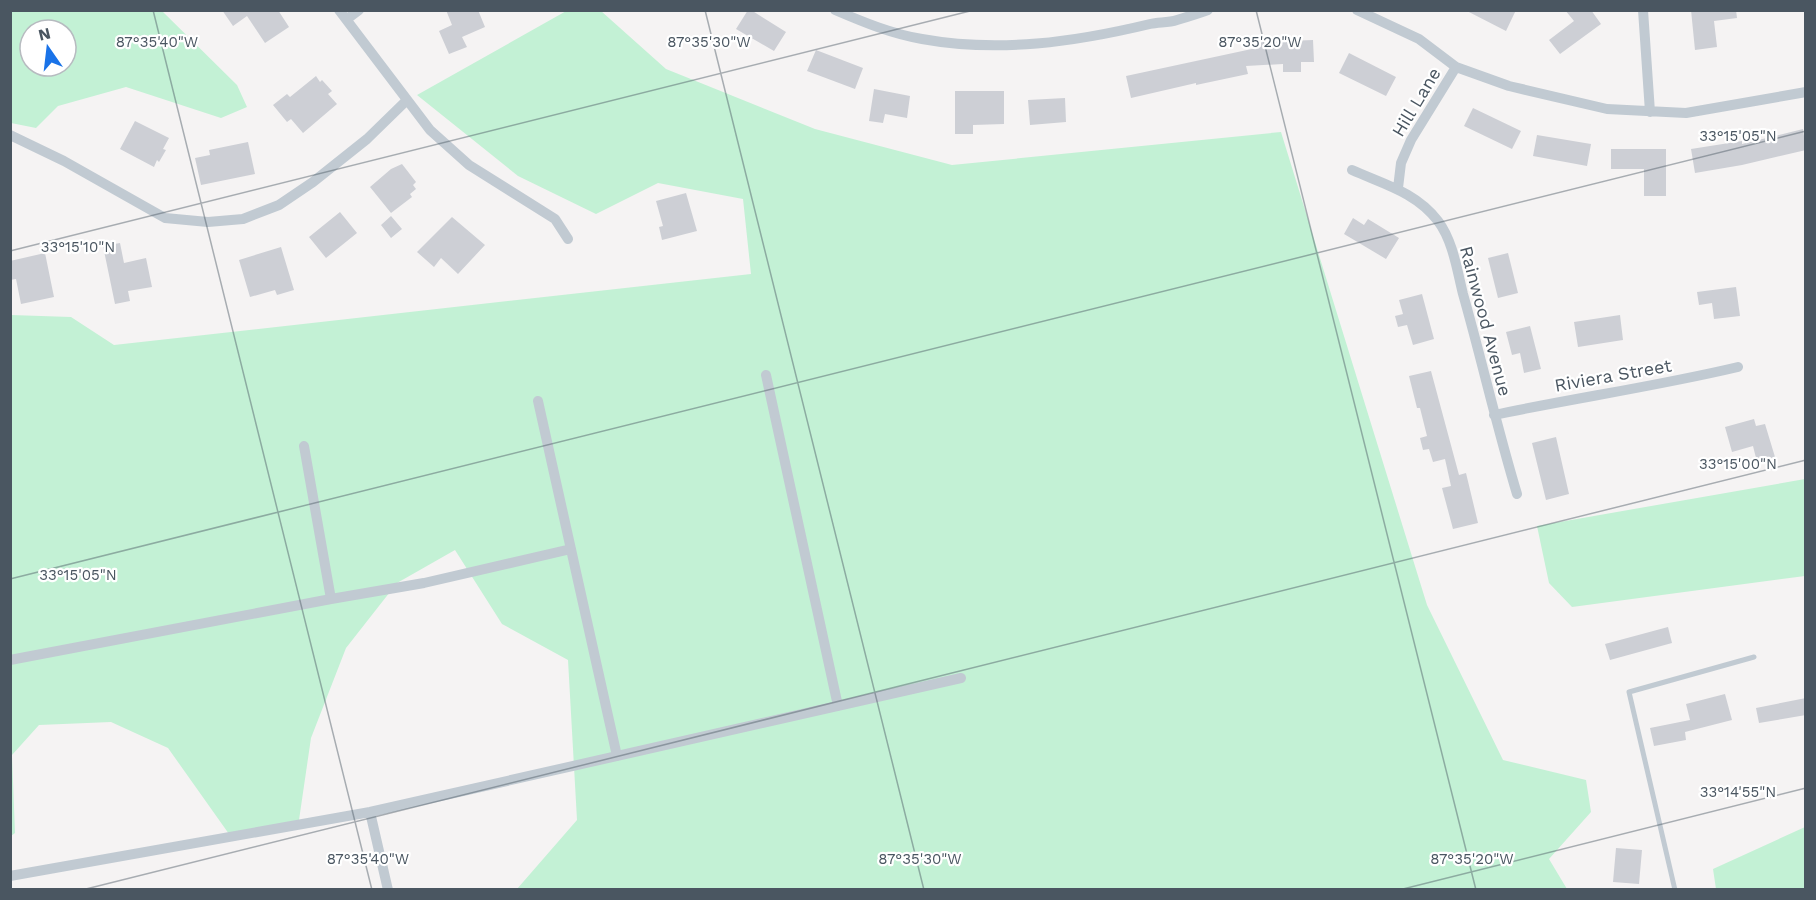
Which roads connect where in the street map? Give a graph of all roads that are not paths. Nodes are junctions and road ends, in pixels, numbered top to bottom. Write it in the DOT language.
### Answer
graph roads {
  1 [pos="339,10"];
  2 [pos="359,10"];
  3 [pos="835,10"];
  4 [pos="1208,10"];
  5 [pos="1357,10"];
  6 [pos="1643,10"];
  7 [pos="347,19"];
  8 [pos="1456,67"];
  9 [pos="1806,92"];
  10 [pos="406,101"];
  11 [pos="1650,112"];
  12 [pos="10,135"];
  13 [pos="1352,170"];
  14 [pos="1398,188"];
  15 [pos="568,239"];
  16 [pos="1738,367"];
  17 [pos="766,375"];
  18 [pos="538,400"];
  19 [pos="1494,415"];
  20 [pos="304,446"];
  21 [pos="1517,494"];
  22 [pos="570,549"];
  23 [pos="331,599"];
  24 [pos="1754,657"];
  25 [pos="10,660"];
  26 [pos="961,678"];
  27 [pos="838,706"];
  28 [pos="617,756"];
  29 [pos="370,812"];
  30 [pos="10,876"];
  31 [pos="388,890"];
  32 [pos="1675,890"];
  1 -- 7 [label="street"];
  2 -- 7 [label="street"];
  3 -- 4 [label="street"];
  5 -- 8 [label="street"];
  6 -- 11 [label="street"];
  7 -- 10 [label="street"];
  8 -- 11 [label="street"];
  8 -- 14 [label="street, Hill Lane"];
  9 -- 11 [label="street"];
  10 -- 12 [label="street"];
  10 -- 15 [label="street"];
  13 -- 14 [label="street, Rainwood Avenue"];
  14 -- 19 [label="street, Rainwood Avenue"];
  16 -- 19 [label="street, Riviera Street"];
  17 -- 27 [label="street"];
  18 -- 22 [label="street"];
  19 -- 21 [label="street, Rainwood Avenue"];
  20 -- 23 [label="street"];
  22 -- 23 [label="street"];
  22 -- 28 [label="street"];
  23 -- 25 [label="street"];
  24 -- 32 [label="lane"];
  26 -- 27 [label="street"];
  27 -- 28 [label="street"];
  28 -- 29 [label="street"];
  29 -- 30 [label="street"];
  29 -- 31 [label="street"];
}
